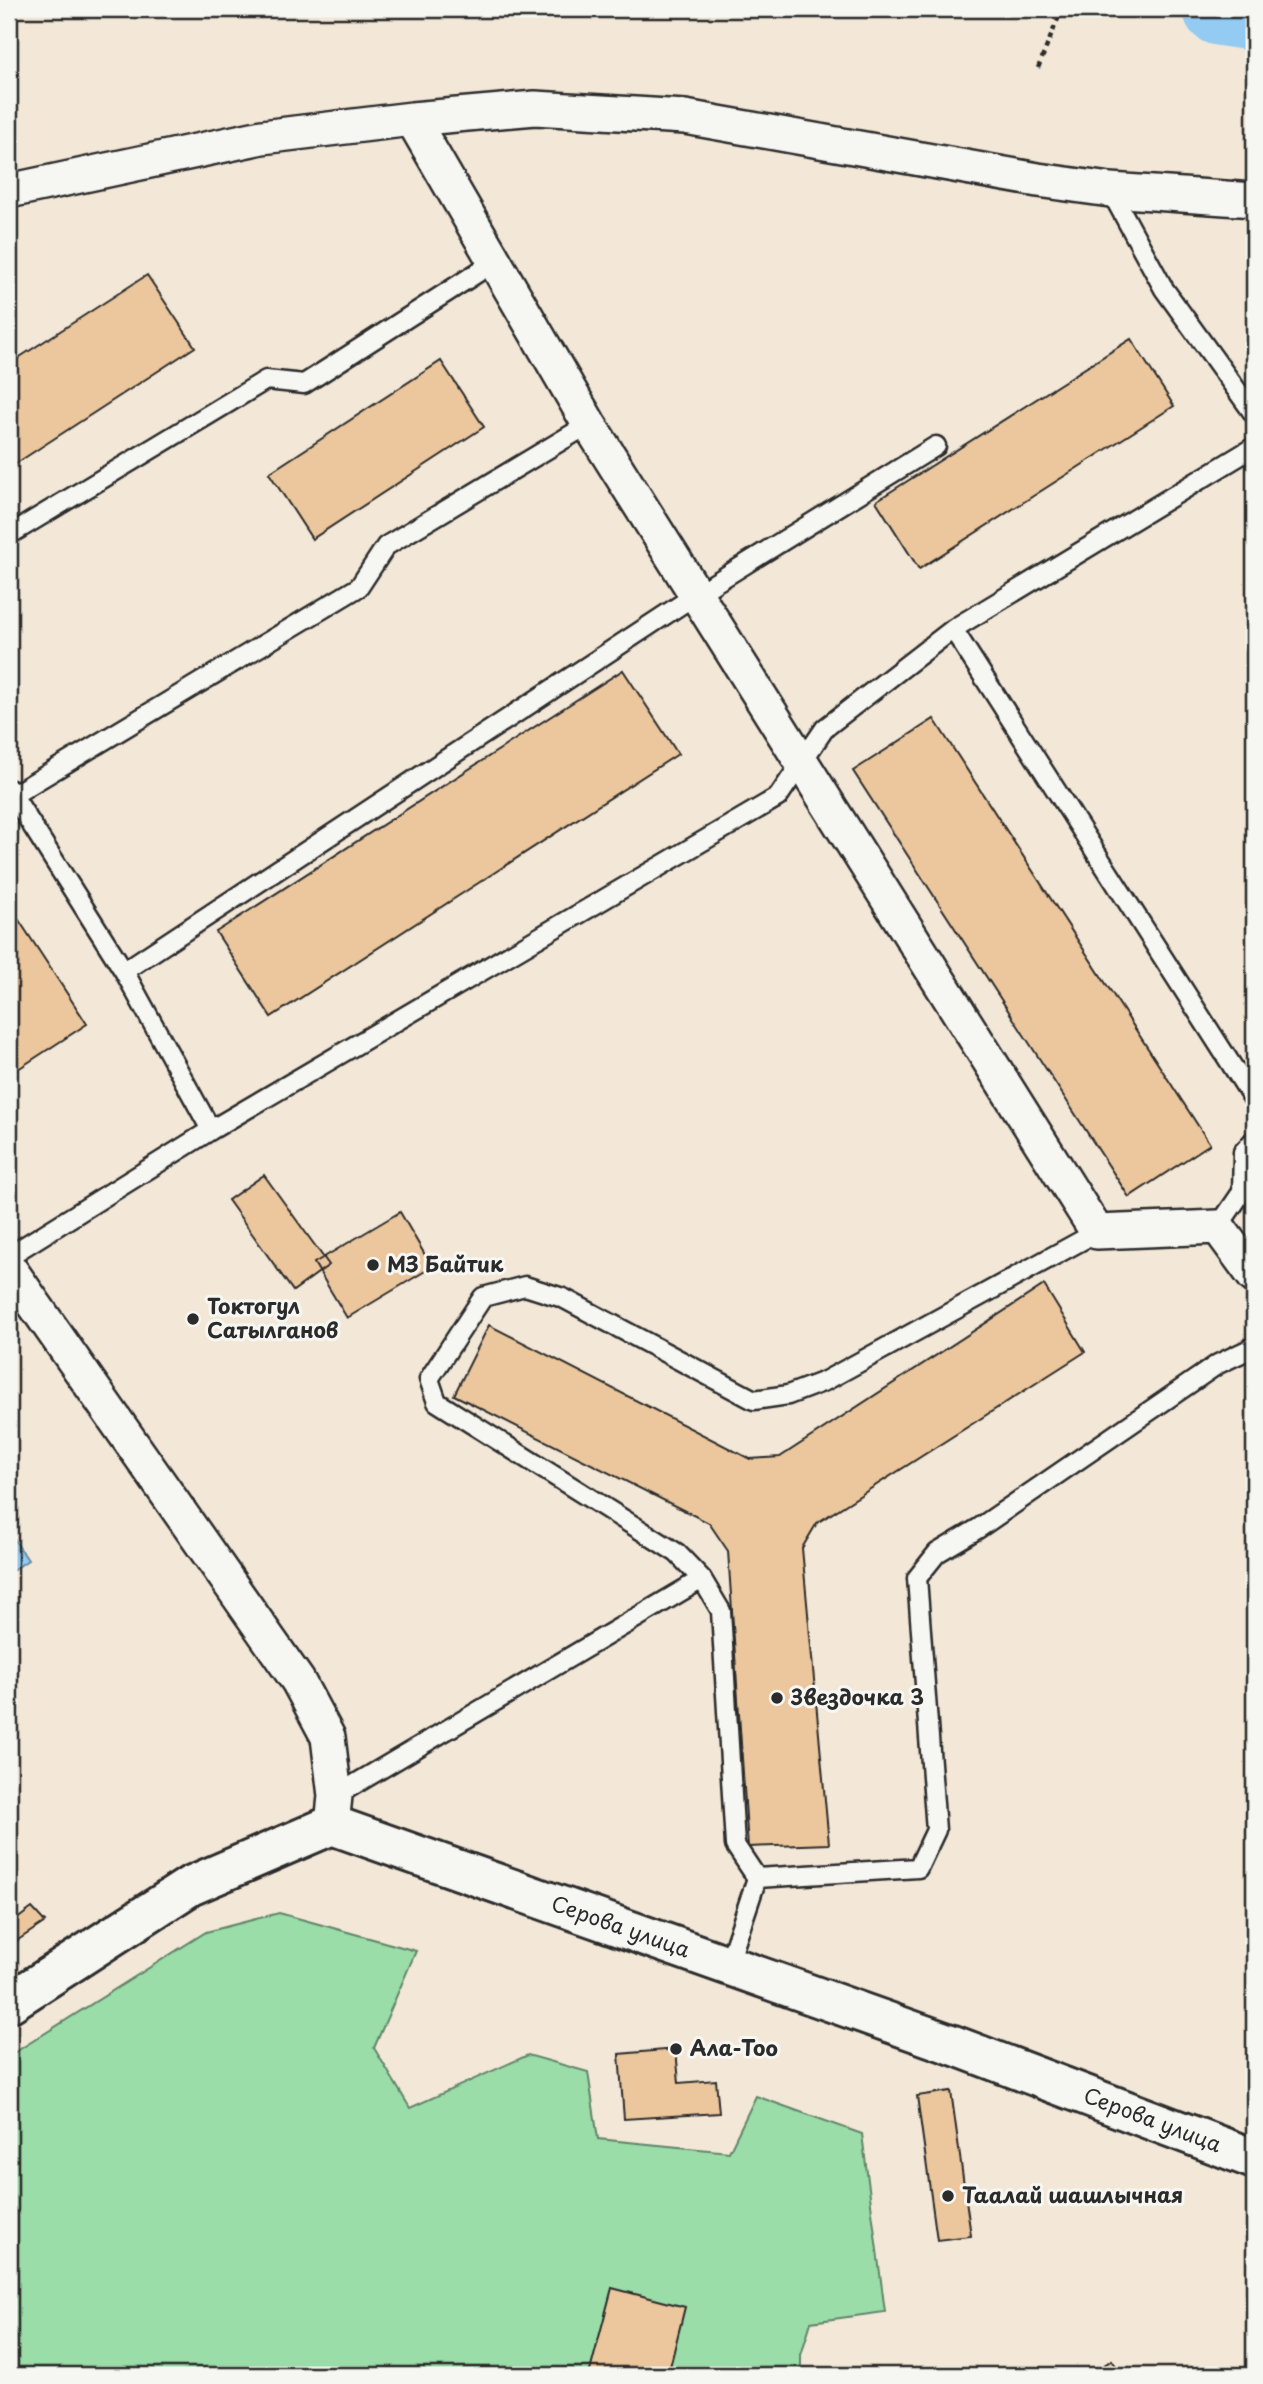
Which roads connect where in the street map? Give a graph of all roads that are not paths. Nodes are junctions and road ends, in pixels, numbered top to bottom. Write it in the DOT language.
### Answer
graph roads {
  1 [pos="412,119"];
  2 [pos="1110,190"];
  3 [pos="9,191"];
  4 [pos="1254,200"];
  5 [pos="494,262"];
  6 [pos="1254,414"];
  7 [pos="589,424"];
  8 [pos="936,446"];
  9 [pos="1254,447"];
  10 [pos="9,535"];
  11 [pos="697,594"];
  12 [pos="953,629"];
  13 [pos="802,762"];
  14 [pos="11,792"];
  15 [pos="124,971"];
  16 [pos="1254,1100"];
  17 [pos="211,1130"];
  18 [pos="1254,1140"];
  19 [pos="1218,1227"];
  20 [pos="1097,1232"];
  21 [pos="9,1256"];
  22 [pos="9,1268"];
  23 [pos="1254,1276"];
  24 [pos="1254,1347"];
  25 [pos="702,1579"];
  26 [pos="333,1810"];
  27 [pos="757,1878"];
  28 [pos="728,1965"];
  29 [pos="9,2003"];
  30 [pos="1254,2158"];
  1 -- 2 [label="street"];
  1 -- 3 [label="street"];
  1 -- 5 [label="street"];
  2 -- 4 [label="street"];
  2 -- 6 [label="lane"];
  5 -- 7 [label="street"];
  5 -- 10 [label="lane"];
  7 -- 11 [label="street"];
  7 -- 14 [label="lane"];
  8 -- 11 [label="lane"];
  9 -- 12 [label="lane"];
  11 -- 13 [label="street"];
  11 -- 15 [label="lane"];
  12 -- 13 [label="lane"];
  12 -- 16 [label="lane"];
  13 -- 17 [label="lane"];
  13 -- 20 [label="street"];
  14 -- 15 [label="lane"];
  15 -- 17 [label="lane"];
  17 -- 21 [label="lane"];
  18 -- 19 [label="lane"];
  19 -- 20 [label="street"];
  19 -- 23 [label="street"];
  20 -- 25 [label="lane"];
  22 -- 26 [label="street"];
  24 -- 27 [label="lane"];
  25 -- 26 [label="lane"];
  25 -- 27 [label="lane"];
  26 -- 28 [label="main road, Серова улица"];
  26 -- 29 [label="main road"];
  27 -- 28 [label="lane"];
  28 -- 30 [label="main road, Серова улица"];
}
